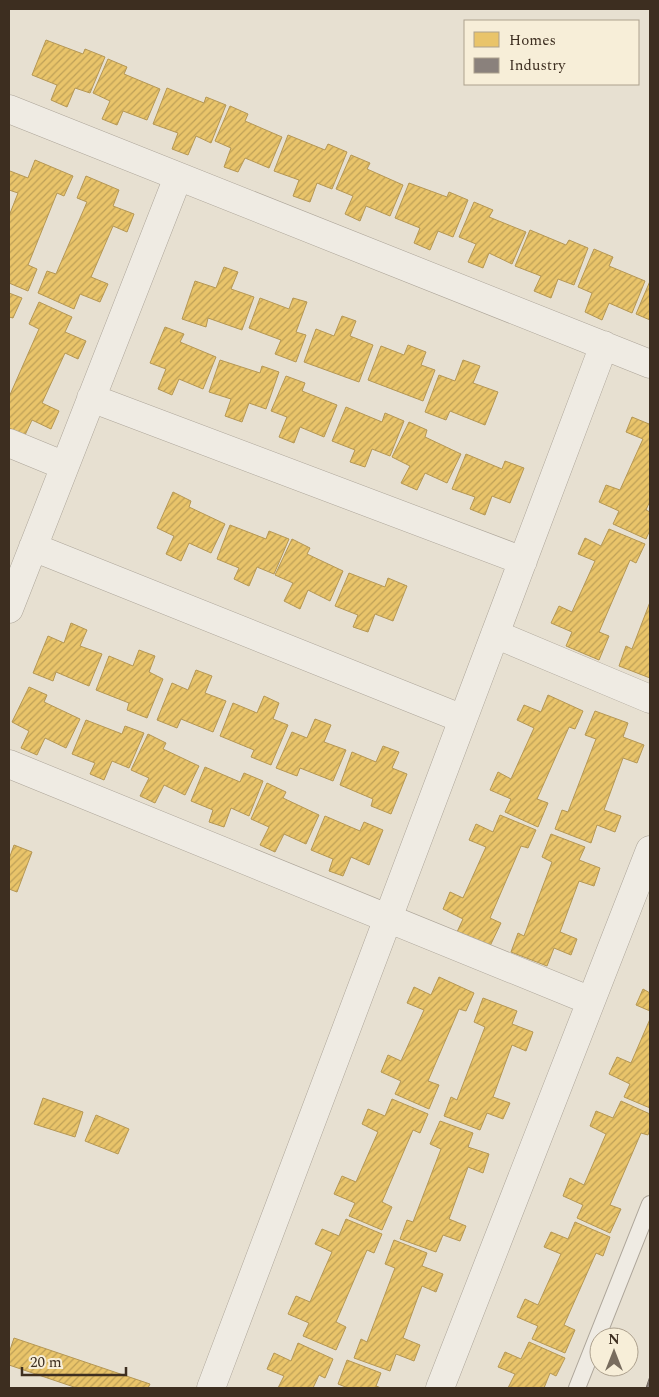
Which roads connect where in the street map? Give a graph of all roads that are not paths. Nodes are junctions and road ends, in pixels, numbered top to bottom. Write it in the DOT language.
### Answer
graph roads {
  1 [pos="9,110"];
  2 [pos="178,177"];
  3 [pos="604,345"];
  4 [pos="650,364"];
  5 [pos="91,398"];
  6 [pos="9,443"];
  7 [pos="65,466"];
  8 [pos="33,547"];
  9 [pos="522,561"];
  10 [pos="9,609"];
  11 [pos="495,634"];
  12 [pos="650,699"];
  13 [pos="463,719"];
  14 [pos="9,764"];
  15 [pos="650,850"];
  16 [pos="388,918"];
  17 [pos="591,1001"];
  18 [pos="650,1204"];
  19 [pos="211,1388"];
  20 [pos="440,1388"];
  21 [pos="577,1388"];
  1 -- 2 [label="street"];
  2 -- 3 [label="street"];
  2 -- 5 [label="street"];
  3 -- 4 [label="street"];
  3 -- 9 [label="street"];
  5 -- 7 [label="street"];
  5 -- 9 [label="street"];
  6 -- 7 [label="street"];
  7 -- 8 [label="street"];
  8 -- 10 [label="street"];
  8 -- 13 [label="street"];
  9 -- 11 [label="street"];
  11 -- 12 [label="street"];
  11 -- 13 [label="street"];
  13 -- 16 [label="street"];
  14 -- 16 [label="street"];
  15 -- 17 [label="street"];
  16 -- 17 [label="street"];
  16 -- 19 [label="street"];
  17 -- 20 [label="street"];
  18 -- 21 [label="lane"];
}
